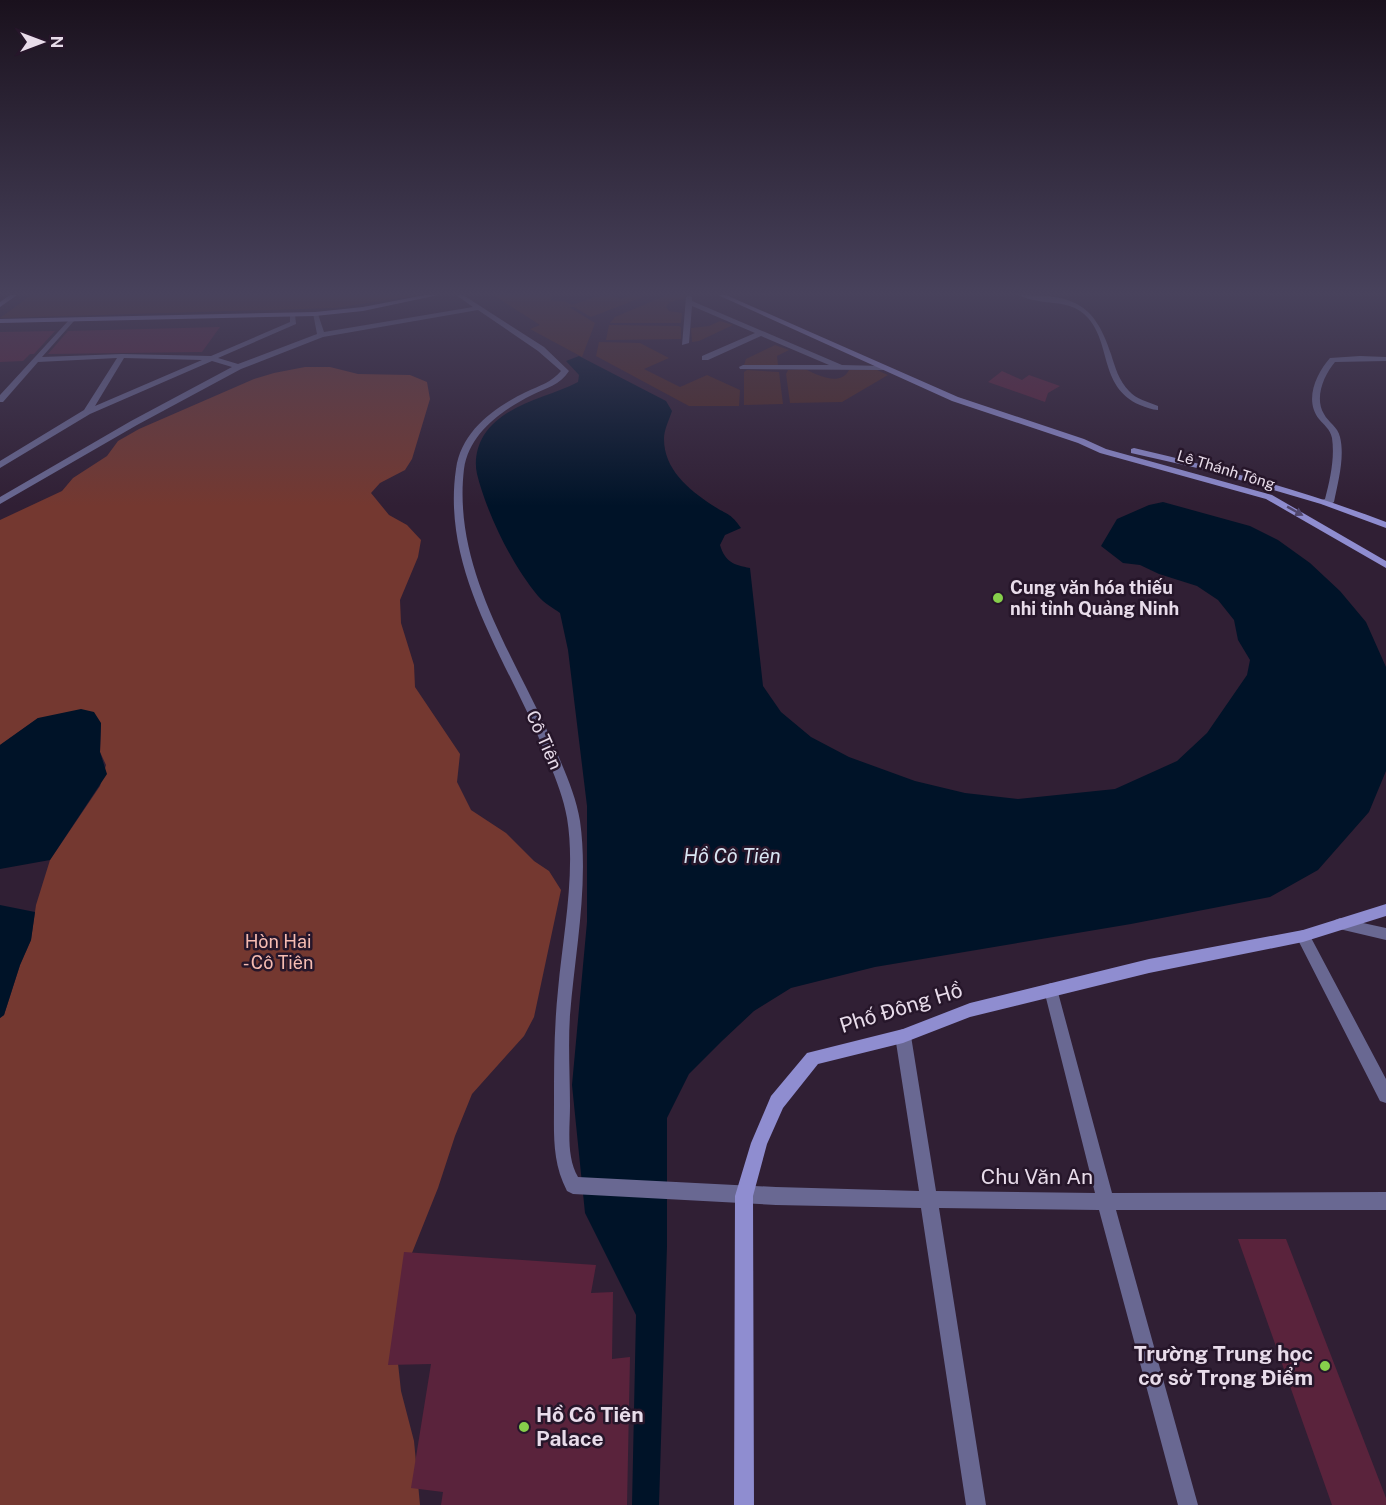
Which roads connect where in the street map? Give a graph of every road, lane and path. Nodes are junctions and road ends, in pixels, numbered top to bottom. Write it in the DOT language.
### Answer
graph roads {
  1 [pos="31,365"];
  2 [pos="116,365"];
  3 [pos="194,365"];
  4 [pos="233,365"];
  5 [pos="243,365"];
  6 [pos="559,365"];
  7 [pos="833,365"];
  8 [pos="877,365"];
  9 [pos="1113,365"];
  10 [pos="1329,365"];
  11 [pos="238,367"];
  12 [pos="743,367"];
  13 [pos="839,368"];
  14 [pos="883,368"];
  15 [pos="0,400"];
  16 [pos="1155,408"];
  17 [pos="87,412"];
  18 [pos="1081,441"];
  19 [pos="0,465"];
  20 [pos="0,501"];
  21 [pos="1324,502"];
  22 [pos="1386,525"];
  23 [pos="1385,565"];
  24 [pos="1386,910"];
  25 [pos="1340,924"];
  26 [pos="1386,934"];
  27 [pos="1303,936"];
  28 [pos="1051,990"];
  29 [pos="903,1036"];
  30 [pos="1386,1095"];
  31 [pos="689,1194"];
  32 [pos="744,1196"];
  33 [pos="927,1199"];
  34 [pos="1105,1200"];
  35 [pos="1386,1201"];
  36 [pos="744,1505"];
  37 [pos="976,1505"];
  38 [pos="1188,1505"];
  1 -- 15 [label="street"];
  2 -- 17 [label="street"];
  3 -- 17 [label="street"];
  4 -- 11 [label="street"];
  5 -- 11 [label="street"];
  6 -- 31 [label="street, Cô Tiên"];
  7 -- 13 [label="street"];
  8 -- 14 [label="main road, Lê Thánh Tông"];
  9 -- 16 [label="street"];
  10 -- 21 [label="street"];
  11 -- 20 [label="street"];
  12 -- 13 [label="street"];
  13 -- 14 [label="street"];
  14 -- 18 [label="main road, Lê Thánh Tông"];
  17 -- 19 [label="street"];
  18 -- 21 [label="main road, Lê Thánh Tông"];
  18 -- 23 [label="main road, Lê Thánh Tông, one-way"];
  21 -- 22 [label="main road, Lê Thánh Tông"];
  24 -- 25 [label="main road, Phố Đông Hồ"];
  25 -- 26 [label="street"];
  25 -- 27 [label="main road, Phố Đông Hồ"];
  27 -- 28 [label="main road, Phố Đông Hồ"];
  27 -- 30 [label="street"];
  28 -- 29 [label="main road, Phố Đông Hồ"];
  28 -- 34 [label="street"];
  29 -- 32 [label="main road, Phố Đông Hồ"];
  29 -- 33 [label="street"];
  31 -- 32 [label="street, Chu Văn An"];
  32 -- 33 [label="street, Chu Văn An"];
  32 -- 36 [label="main road, Phố Đông Hồ"];
  33 -- 34 [label="street, Chu Văn An"];
  33 -- 37 [label="street"];
  34 -- 35 [label="street, Chu Văn An"];
  34 -- 38 [label="street"];
}
